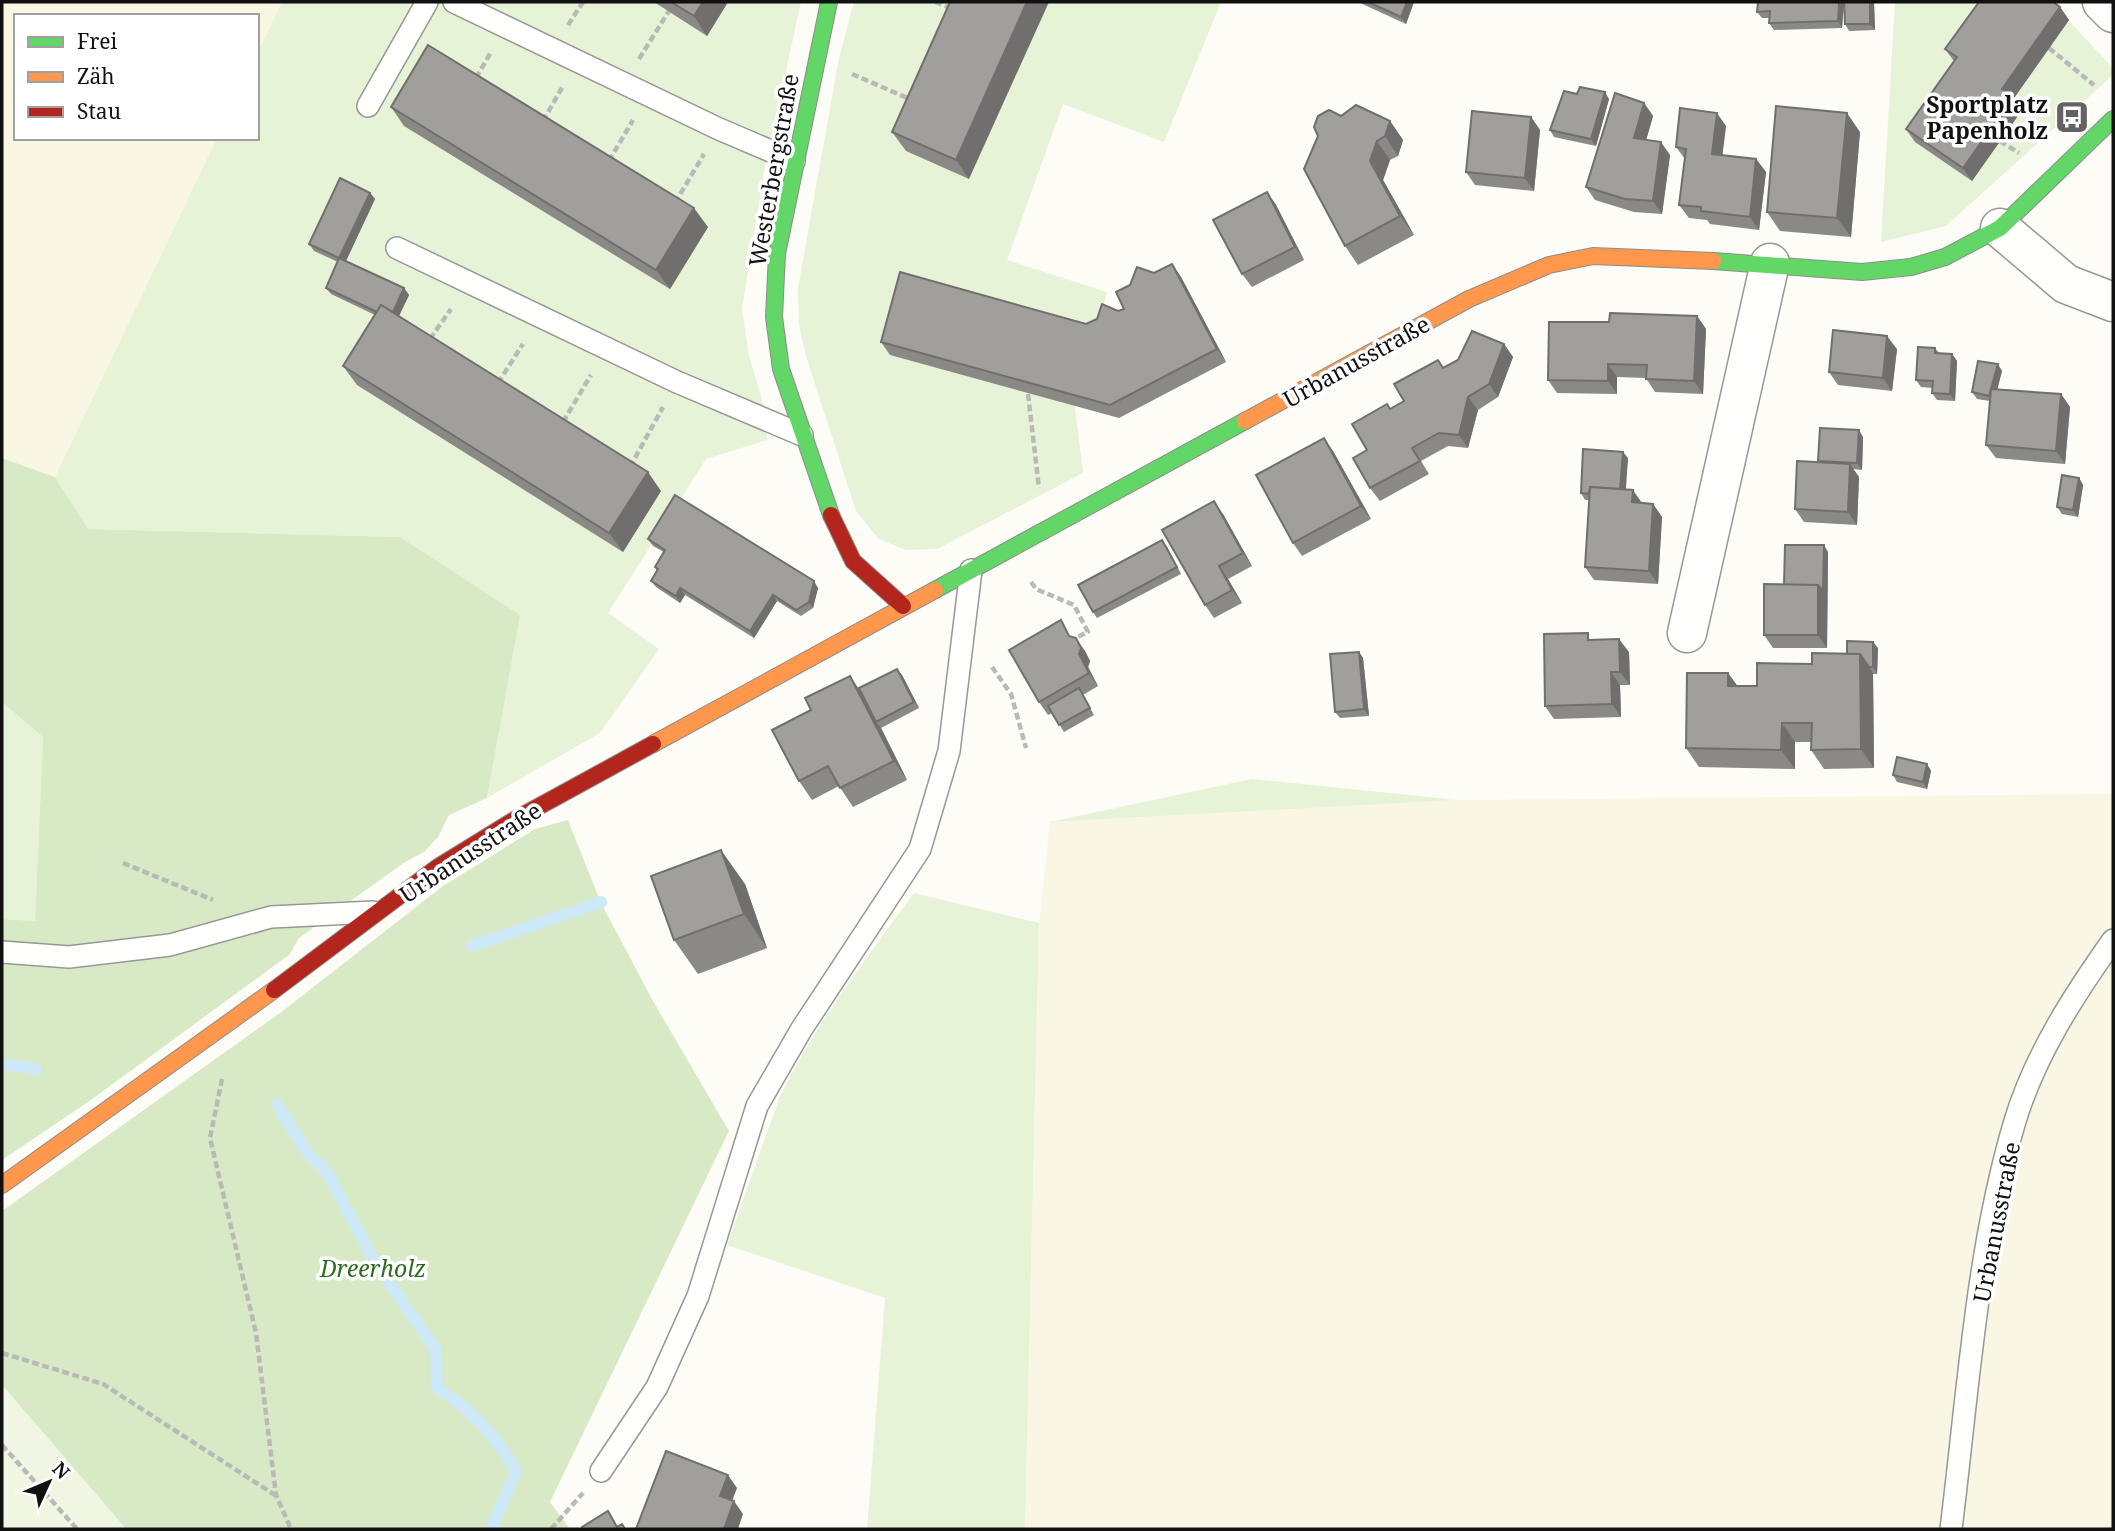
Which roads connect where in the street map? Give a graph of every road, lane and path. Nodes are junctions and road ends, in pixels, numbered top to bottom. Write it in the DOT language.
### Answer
graph roads {
  1 [pos="427,2"];
  2 [pos="454,2"];
  3 [pos="829,2"];
  4 [pos="935,2"];
  5 [pos="2102,2"];
  6 [pos="956,10"];
  7 [pos="669,11"];
  8 [pos="2113,13"];
  9 [pos="2049,48"];
  10 [pos="816,59"];
  11 [pos="578,62"];
  12 [pos="623,83"];
  13 [pos="2103,92"];
  14 [pos="647,94"];
  15 [pos="913,101"];
  16 [pos="368,106"];
  17 [pos="2113,119"];
  18 [pos="541,124"];
  19 [pos="719,129"];
  20 [pos="794,161"];
  21 [pos="607,165"];
  22 [pos="673,206"];
  23 [pos="2000,228"];
  24 [pos="397,248"];
  25 [pos="1770,263"];
  26 [pos="468,282"];
  27 [pos="2113,302"];
  28 [pos="541,317"];
  29 [pos="427,344"];
  30 [pos="607,347"];
  31 [pos="677,382"];
  32 [pos="495,387"];
  33 [pos="1028,394"];
  34 [pos="560,428"];
  35 [pos="802,435"];
  36 [pos="628,470"];
  37 [pos="1057,523"];
  38 [pos="1011,548"];
  39 [pos="971,569"];
  40 [pos="903,606"];
  41 [pos="1687,633"];
  42 [pos="965,634"];
  43 [pos="1073,639"];
  44 [pos="1026,748"];
  45 [pos="122,863"];
  46 [pos="379,912"];
  47 [pos="271,917"];
  48 [pos="2113,940"];
  49 [pos="2,952"];
  50 [pos="199,1047"];
  51 [pos="2,1185"];
  52 [pos="2,1353"];
  53 [pos="2,1445"];
  54 [pos="601,1471"];
  55 [pos="276,1495"];
  56 [pos="77,1529"];
  57 [pos="291,1529"];
  58 [pos="551,1529"];
  59 [pos="1951,1529"];
  1 -- 16 [label="lane"];
  2 -- 11 [label="lane"];
  3 -- 10 [label="street, Westerbergstraße"];
  4 -- 6 [label="path"];
  5 -- 8 [label="street"];
  7 -- 12 [label="path"];
  9 -- 13 [label="path"];
  10 -- 15 [label="path"];
  10 -- 20 [label="street, Westerbergstraße"];
  11 -- 12 [label="lane"];
  11 -- 18 [label="path"];
  12 -- 14 [label="lane"];
  14 -- 19 [label="lane"];
  14 -- 21 [label="path"];
  17 -- 23 [label="street, Urbanusstraße"];
  19 -- 20 [label="lane"];
  19 -- 22 [label="path"];
  20 -- 35 [label="street, Westerbergstraße"];
  23 -- 25 [label="street, Urbanusstraße"];
  23 -- 27 [label="street"];
  24 -- 26 [label="lane"];
  25 -- 37 [label="street, Urbanusstraße"];
  25 -- 41 [label="street"];
  26 -- 28 [label="lane"];
  26 -- 29 [label="path"];
  28 -- 30 [label="lane"];
  28 -- 32 [label="path"];
  30 -- 31 [label="lane"];
  30 -- 34 [label="path"];
  31 -- 35 [label="lane"];
  31 -- 36 [label="path"];
  33 -- 37 [label="path"];
  35 -- 40 [label="street, Westerbergstraße"];
  37 -- 38 [label="street, Urbanusstraße"];
  38 -- 39 [label="street, Urbanusstraße"];
  38 -- 43 [label="path"];
  39 -- 40 [label="street, Urbanusstraße"];
  39 -- 42 [label="lane"];
  40 -- 46 [label="street, Urbanusstraße"];
  42 -- 44 [label="path"];
  42 -- 54 [label="lane"];
  45 -- 47 [label="path"];
  46 -- 47 [label="lane"];
  46 -- 50 [label="street, Urbanusstraße"];
  47 -- 49 [label="lane"];
  48 -- 59 [label="lane, Urbanusstraße"];
  50 -- 51 [label="street, Urbanusstraße"];
  50 -- 55 [label="path"];
  52 -- 55 [label="path"];
  53 -- 56 [label="path"];
  54 -- 58 [label="path"];
  55 -- 57 [label="path"];
}
